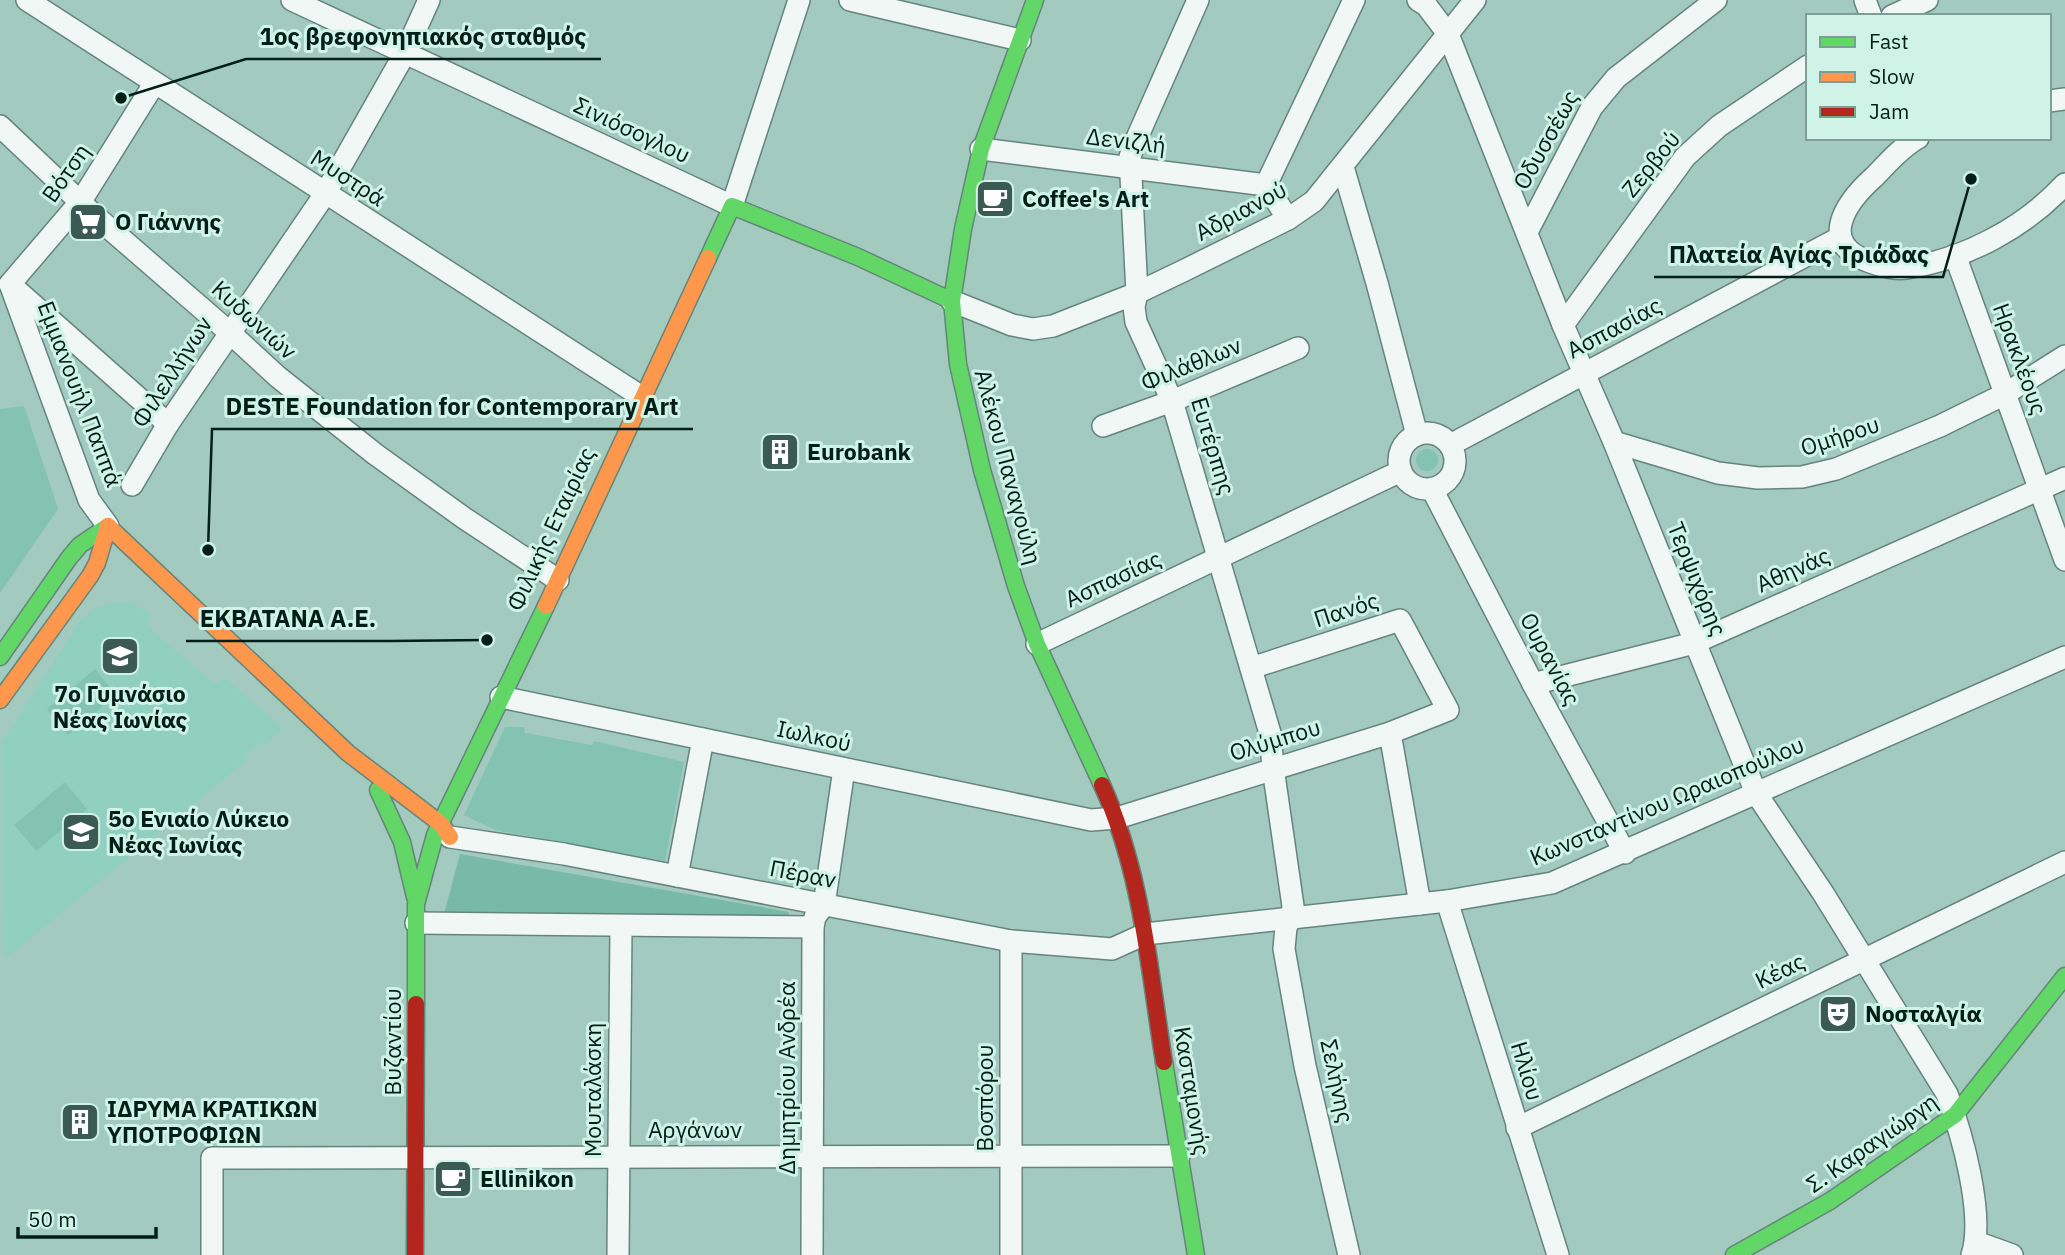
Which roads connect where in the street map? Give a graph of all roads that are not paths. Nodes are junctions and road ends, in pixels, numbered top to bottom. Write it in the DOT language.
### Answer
graph roads {
  1 [pos="292,0"];
  2 [pos="429,0"];
  3 [pos="799,0"];
  4 [pos="850,0"];
  5 [pos="1035,0"];
  6 [pos="1198,0"];
  7 [pos="1354,0"];
  8 [pos="1418,0"];
  9 [pos="1475,0"];
  10 [pos="1716,0"];
  11 [pos="1927,0"];
  12 [pos="36,2"];
  13 [pos="1896,14"];
  14 [pos="1448,34"];
  15 [pos="1020,40"];
  16 [pos="405,53"];
  17 [pos="1806,67"];
  18 [pos="154,84"];
  19 [pos="0,126"];
  20 [pos="1914,140"];
  21 [pos="981,149"];
  22 [pos="1130,167"];
  23 [pos="1343,167"];
  24 [pos="2065,184"];
  25 [pos="1265,185"];
  26 [pos="325,194"];
  27 [pos="81,201"];
  28 [pos="732,206"];
  29 [pos="1289,219"];
  30 [pos="1527,232"];
  31 [pos="1839,238"];
  32 [pos="1955,255"];
  33 [pos="904,278"];
  34 [pos="5,280"];
  35 [pos="1137,293"];
  36 [pos="952,301"];
  37 [pos="928,307"];
  38 [pos="940,324"];
  39 [pos="1563,325"];
  40 [pos="229,332"];
  41 [pos="1298,348"];
  42 [pos="2065,356"];
  43 [pos="958,364"];
  44 [pos="1584,374"];
  45 [pos="2005,394"];
  46 [pos="642,397"];
  47 [pos="1172,401"];
  48 [pos="168,424"];
  49 [pos="1103,426"];
  50 [pos="1417,435"];
  51 [pos="1615,442"];
  52 [pos="1450,445"];
  53 [pos="1401,471"];
  54 [pos="2065,478"];
  55 [pos="132,485"];
  56 [pos="2039,488"];
  57 [pos="1432,489"];
  58 [pos="108,526"];
  59 [pos="1220,557"];
  60 [pos="2065,560"];
  61 [pos="558,580"];
  62 [pos="1694,643"];
  63 [pos="1037,644"];
  64 [pos="0,657"];
  65 [pos="2065,657"];
  66 [pos="1251,668"];
  67 [pos="1533,684"];
  68 [pos="501,697"];
  69 [pos="0,700"];
  70 [pos="1448,710"];
  71 [pos="1390,733"];
  72 [pos="703,739"];
  73 [pos="348,753"];
  74 [pos="1273,768"];
  75 [pos="844,769"];
  76 [pos="378,790"];
  77 [pos="1756,793"];
  78 [pos="1117,818"];
  79 [pos="431,830"];
  80 [pos="1625,853"];
  81 [pos="2065,862"];
  82 [pos="677,876"];
  83 [pos="1447,901"];
  84 [pos="1420,904"];
  85 [pos="824,905"];
  86 [pos="416,914"];
  87 [pos="1291,919"];
  88 [pos="621,926"];
  89 [pos="813,927"];
  90 [pos="1144,934"];
  91 [pos="1011,941"];
  92 [pos="1864,960"];
  93 [pos="2065,976"];
  94 [pos="1955,1115"];
  95 [pos="1517,1128"];
  96 [pos="813,1156"];
  97 [pos="1011,1156"];
  98 [pos="1179,1156"];
  99 [pos="415,1157"];
  100 [pos="619,1157"];
  101 [pos="1974,1249"];
  102 [pos="212,1255"];
  103 [pos="415,1255"];
  104 [pos="618,1255"];
  105 [pos="813,1255"];
  106 [pos="1011,1255"];
  107 [pos="1196,1255"];
  108 [pos="1349,1255"];
  109 [pos="1558,1255"];
  110 [pos="1734,1255"];
  111 [pos="2012,1255"];
  1 -- 16 [label="street, Σινιόσογλου"];
  2 -- 16 [label="street, Φιλελλήνων"];
  3 -- 28 [label="street, Φιλικής Εταιρίας"];
  4 -- 15 [label="street"];
  5 -- 15 [label="street, Αλέκου Παναγούλη"];
  6 -- 22 [label="street, Ευτέρπης"];
  7 -- 25 [label="street"];
  8 -- 14 [label="street, Τερψιχόρης"];
  9 -- 14 [label="street, Αδριανού"];
  10 -- 30 [label="street, Οδυσσέως"];
  11 -- 13 [label="street"];
  12 -- 18 [label="street, Μυστρά"];
  14 -- 23 [label="street, Αδριανού"];
  14 -- 30 [label="street, Τερψιχόρης"];
  15 -- 21 [label="street, Αλέκου Παναγούλη"];
  16 -- 26 [label="street, Φιλελλήνων"];
  16 -- 28 [label="street, Σινιόσογλου"];
  17 -- 39 [label="street, Ζερβού"];
  18 -- 26 [label="street, Μυστρά"];
  18 -- 27 [label="street, Βότση"];
  19 -- 27 [label="street, Κυδωνιών"];
  20 -- 31 [label="street"];
  21 -- 22 [label="street, Δενιζλή"];
  21 -- 36 [label="street, Αλέκου Παναγούλη"];
  22 -- 25 [label="street, Δενιζλή"];
  22 -- 35 [label="street, Ευτέρπης"];
  23 -- 29 [label="street, Αδριανού"];
  23 -- 50 [label="street"];
  24 -- 32 [label="street"];
  25 -- 29 [label="street"];
  26 -- 40 [label="street, Φιλελλήνων"];
  26 -- 46 [label="street, Μυστρά"];
  27 -- 34 [label="street, Βότση"];
  27 -- 40 [label="street, Κυδωνιών"];
  28 -- 33 [label="street, Σινιόσογλου"];
  28 -- 46 [label="street, Φιλικής Εταιρίας"];
  29 -- 35 [label="street, Αδριανού"];
  30 -- 39 [label="street, Τερψιχόρης"];
  31 -- 32 [label="street"];
  31 -- 44 [label="street, Ασπασίας"];
  32 -- 45 [label="street, Ηρακλέους"];
  33 -- 36 [label="street, Σινιόσογλου"];
  33 -- 37 [label="street"];
  34 -- 48 [label="street"];
  34 -- 58 [label="street, Εμμανουήλ Παππά"];
  35 -- 36 [label="street, Αδριανού"];
  35 -- 47 [label="street, Ευτέρπης"];
  36 -- 43 [label="street, Αλέκου Παναγούλη"];
  38 -- 43 [label="street"];
  39 -- 44 [label="street, Τερψιχόρης"];
  40 -- 48 [label="street, Φιλελλήνων"];
  40 -- 61 [label="street, Κυδωνιών"];
  41 -- 47 [label="street, Φιλάθλων"];
  42 -- 45 [label="street, Ομήρου"];
  43 -- 63 [label="street, Αλέκου Παναγούλη"];
  44 -- 51 [label="street, Τερψιχόρης"];
  44 -- 52 [label="street, Ασπασίας"];
  45 -- 51 [label="street, Ομήρου"];
  45 -- 56 [label="street, Ηρακλέους"];
  46 -- 61 [label="street, Φιλικής Εταιρίας"];
  47 -- 49 [label="street, Φιλάθλων"];
  47 -- 59 [label="street, Ευτέρπης"];
  48 -- 55 [label="street, Φιλελλήνων"];
  50 -- 52 [label="street"];
  50 -- 53 [label="street"];
  51 -- 62 [label="street, Τερψιχόρης"];
  52 -- 57 [label="street"];
  53 -- 57 [label="street"];
  53 -- 59 [label="street, Ασπασίας"];
  54 -- 56 [label="street, Αθηνάς"];
  56 -- 60 [label="street, Ηρακλέους"];
  56 -- 62 [label="street, Αθηνάς"];
  57 -- 67 [label="street, Ουρανίας"];
  58 -- 64 [label="street"];
  58 -- 69 [label="street"];
  58 -- 73 [label="street, Εμμανουήλ Παππά"];
  59 -- 63 [label="street, Ασπασίας"];
  59 -- 66 [label="street, Ευτέρπης"];
  61 -- 68 [label="street, Φιλικής Εταιρίας"];
  62 -- 67 [label="street, Αθηνάς"];
  62 -- 77 [label="street, Τερψιχόρης"];
  63 -- 78 [label="street, Αλέκου Παναγούλη"];
  65 -- 77 [label="street, Κωνσταντίνου Ωραιοπούλου"];
  66 -- 70 [label="street, Πανός"];
  66 -- 74 [label="street, Ευτέρπης"];
  67 -- 80 [label="street, Ουρανίας"];
  68 -- 72 [label="street, Ιωλκού"];
  68 -- 79 [label="street, Φιλικής Εταιρίας"];
  70 -- 71 [label="street, Ολύμπου"];
  71 -- 74 [label="street, Ολύμπου"];
  71 -- 84 [label="street"];
  72 -- 75 [label="street, Ιωλκού"];
  72 -- 82 [label="street"];
  73 -- 76 [label="street, Εμμανουήλ Παππά"];
  73 -- 79 [label="street, Εμμανουήλ Παππά"];
  74 -- 78 [label="street, Ολύμπου"];
  74 -- 87 [label="street, Ευτέρπης"];
  75 -- 78 [label="street, Ιωλκού"];
  75 -- 85 [label="street, Δημητρίου Ανδρέα"];
  76 -- 79 [label="street, Εμμανουήλ Παππά"];
  76 -- 86 [label="street"];
  77 -- 80 [label="street, Κωνσταντίνου Ωραιοπούλου"];
  77 -- 92 [label="street, Τερψιχόρης"];
  78 -- 90 [label="street, Αλέκου Παναγούλη"];
  79 -- 82 [label="street, Πέραν"];
  79 -- 86 [label="street, Φιλικής Εταιρίας"];
  80 -- 83 [label="street, Κωνσταντίνου Ωραιοπούλου"];
  81 -- 92 [label="street, Κέας"];
  82 -- 85 [label="street, Πέραν"];
  83 -- 84 [label="street, Κωνσταντίνου Ωραιοπούλου"];
  83 -- 95 [label="street, Ηλίου"];
  84 -- 87 [label="street, Κωνσταντίνου Ωραιοπούλου"];
  85 -- 89 [label="street, Δημητρίου Ανδρέα"];
  85 -- 91 [label="street, Πέραν"];
  86 -- 88 [label="street"];
  86 -- 99 [label="street, Βυζαντίου"];
  87 -- 90 [label="street, Κωνσταντίνου Ωραιοπούλου"];
  87 -- 108 [label="street, Σελήνης"];
  88 -- 89 [label="street"];
  88 -- 100 [label="street, Μουταλάσκη"];
  89 -- 96 [label="street, Δημητρίου Ανδρέα"];
  90 -- 91 [label="street, Πέραν"];
  90 -- 98 [label="street, Κασταμονής"];
  91 -- 97 [label="street, Βοσπόρου"];
  92 -- 94 [label="street, Τερψιχόρης"];
  92 -- 95 [label="street, Κέας"];
  93 -- 94 [label="street, Σ. Καραγιώργη"];
  94 -- 101 [label="street, Τερψιχόρης"];
  94 -- 110 [label="street, Σ. Καραγιώργη"];
  95 -- 109 [label="street, Ηλίου"];
  96 -- 97 [label="street, Αργάνων"];
  96 -- 100 [label="street, Αργάνων"];
  96 -- 105 [label="street, Δημητρίου Ανδρέα"];
  97 -- 98 [label="street, Αργάνων"];
  97 -- 106 [label="street, Βοσπόρου"];
  98 -- 107 [label="street, Κασταμονής"];
  99 -- 100 [label="street, Αργάνων"];
  99 -- 102 [label="street, Αργάνων"];
  99 -- 103 [label="street, Βυζαντίου"];
  100 -- 104 [label="street, Μουταλάσκη"];
  101 -- 111 [label="street"];
}
